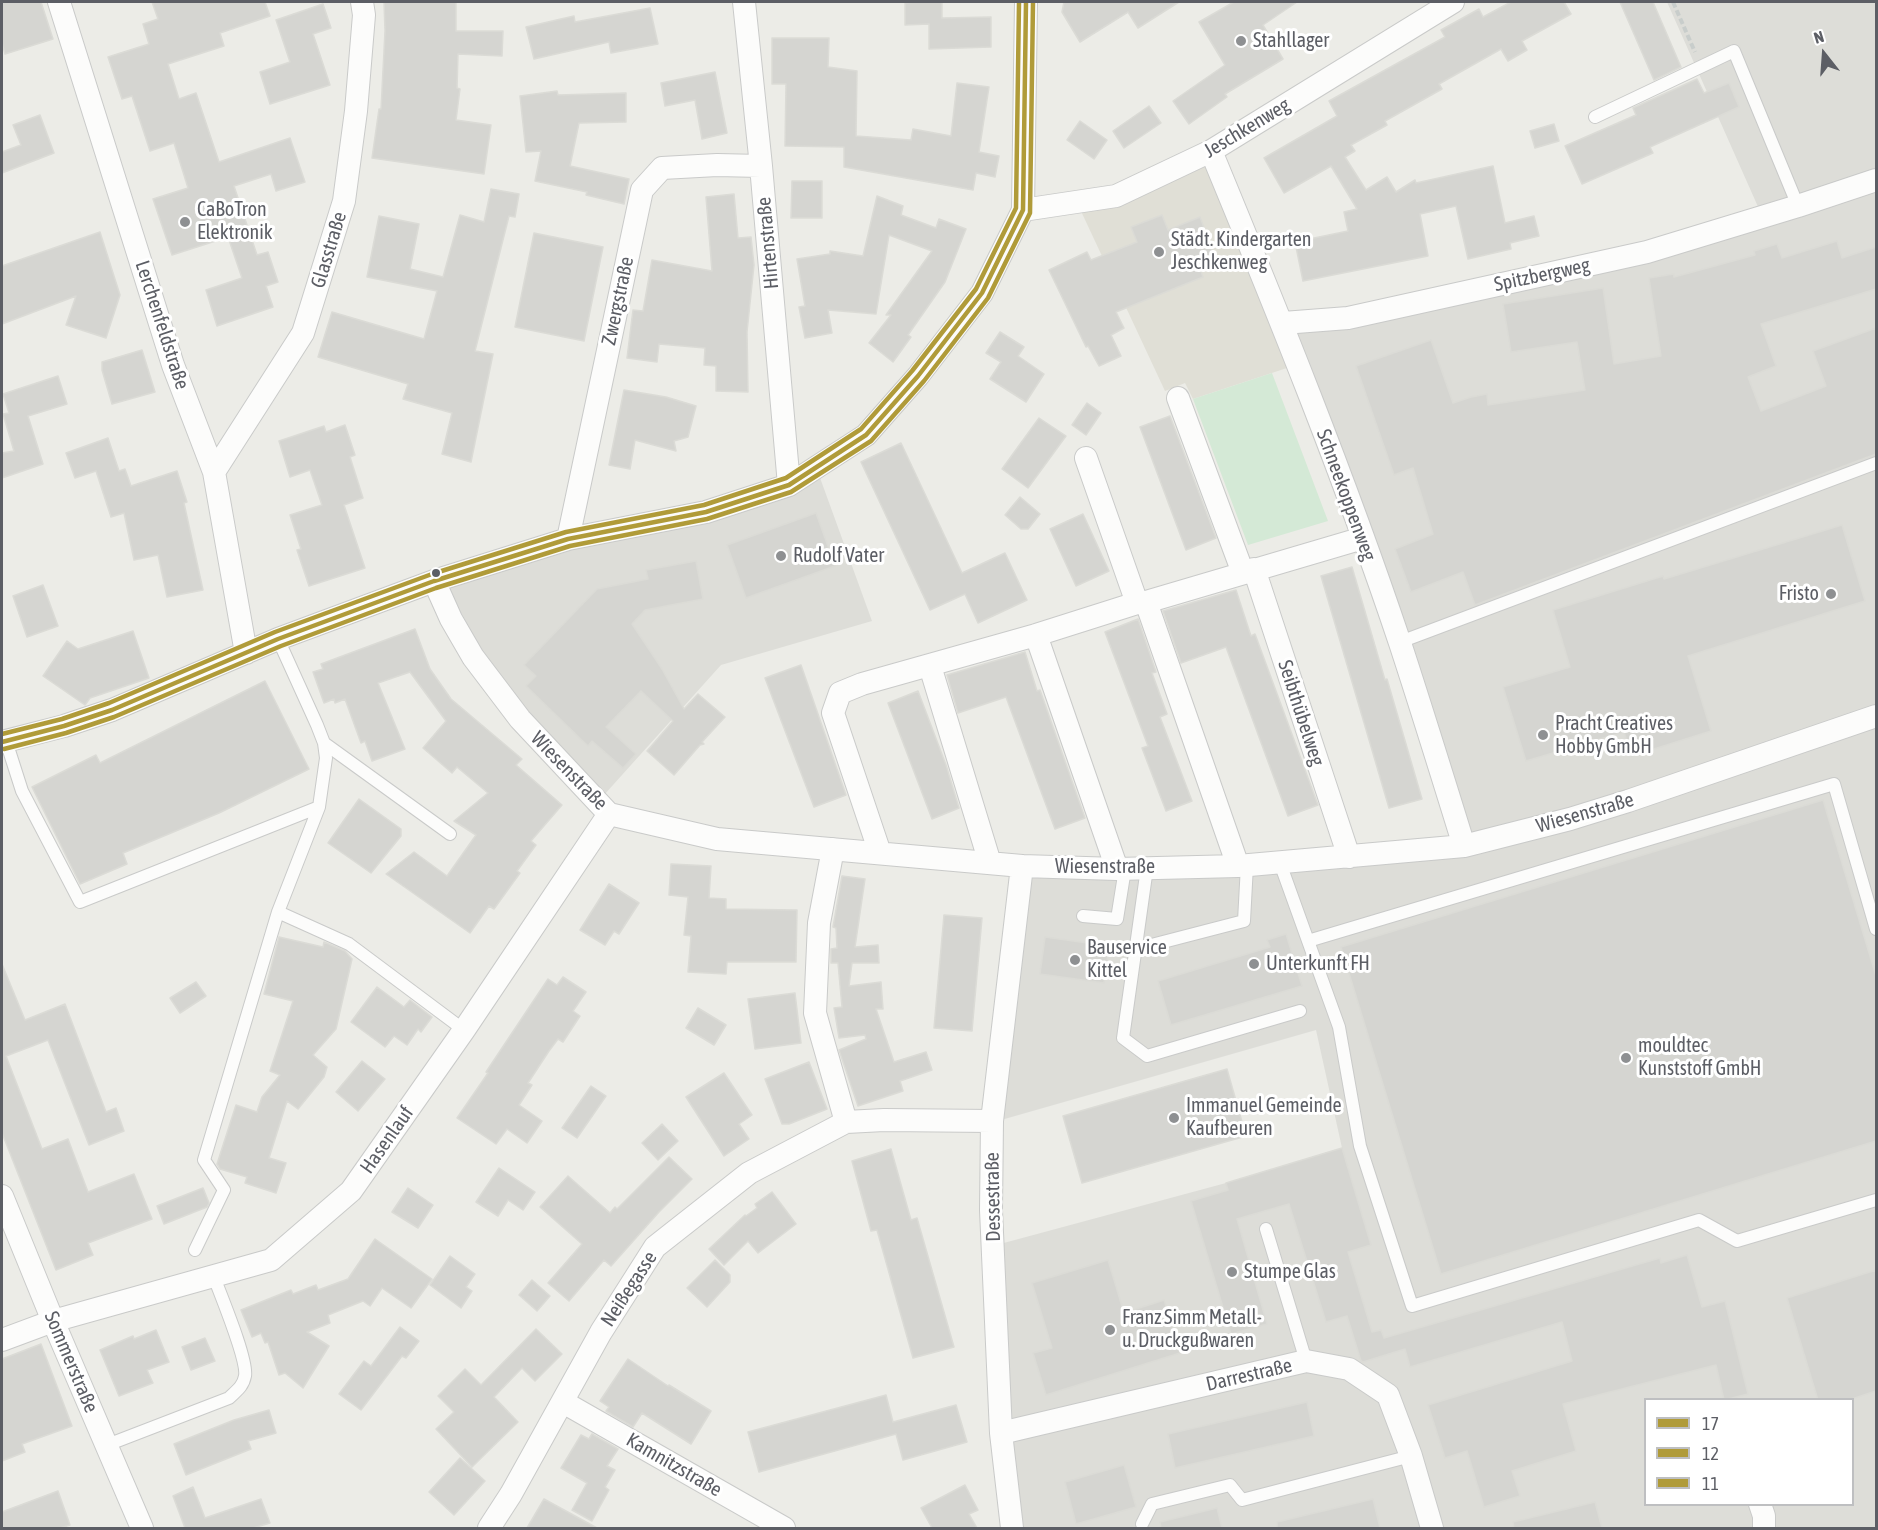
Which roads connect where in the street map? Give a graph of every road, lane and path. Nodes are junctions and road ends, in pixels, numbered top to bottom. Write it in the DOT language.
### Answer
graph roads {
  1 [pos="59,2"];
  2 [pos="362,2"];
  3 [pos="744,2"];
  4 [pos="1026,2"];
  5 [pos="1453,2"];
  6 [pos="1673,2"];
  7 [pos="1702,66"];
  8 [pos="1594,117"];
  9 [pos="1211,151"];
  10 [pos="761,166"];
  11 [pos="1876,180"];
  12 [pos="1798,206"];
  13 [pos="1023,210"];
  14 [pos="1282,324"];
  15 [pos="1178,398"];
  16 [pos="1086,458"];
  17 [pos="1876,463"];
  18 [pos="214,472"];
  19 [pos="789,485"];
  20 [pos="1363,538"];
  21 [pos="568,539"];
  22 [pos="1249,571"];
  23 [pos="434,580"];
  24 [pos="1141,602"];
  25 [pos="1036,634"];
  26 [pos="278,639"];
  27 [pos="1400,642"];
  28 [pos="246,653"];
  29 [pos="930,666"];
  30 [pos="1876,716"];
  31 [pos="4,742"];
  32 [pos="324,743"];
  33 [pos="319,807"];
  34 [pos="609,814"];
  35 [pos="450,834"];
  36 [pos="1464,846"];
  37 [pos="833,849"];
  38 [pos="880,854"];
  39 [pos="1349,857"];
  40 [pos="1280,862"];
  41 [pos="990,863"];
  42 [pos="1022,866"];
  43 [pos="1242,866"];
  44 [pos="1129,868"];
  45 [pos="278,912"];
  46 [pos="1083,916"];
  47 [pos="1876,929"];
  48 [pos="1308,941"];
  49 [pos="1136,948"];
  50 [pos="1300,1011"];
  51 [pos="464,1030"];
  52 [pos="992,1121"];
  53 [pos="846,1122"];
  54 [pos="2,1196"];
  55 [pos="1876,1200"];
  56 [pos="1266,1229"];
  57 [pos="195,1250"];
  58 [pos="214,1277"];
  59 [pos="53,1321"];
  60 [pos="2,1340"];
  61 [pos="1306,1361"];
  62 [pos="563,1402"];
  63 [pos="1001,1432"];
  64 [pos="107,1445"];
  65 [pos="1411,1456"];
  66 [pos="1142,1524"];
  67 [pos="142,1528"];
  68 [pos="489,1528"];
  69 [pos="784,1528"];
  70 [pos="1012,1528"];
  71 [pos="1432,1528"];
  1 -- 18 [label="street, Lerchenfeldstraße"];
  2 -- 18 [label="street, Glasstraße"];
  3 -- 10 [label="street, Hirtenstraße"];
  4 -- 13 [label="street"];
  5 -- 9 [label="street, Jeschkenweg"];
  6 -- 7 [label="path"];
  7 -- 8 [label="lane"];
  7 -- 12 [label="lane"];
  9 -- 13 [label="street, Jeschkenweg"];
  9 -- 14 [label="street, Schneekoppenweg"];
  10 -- 19 [label="street, Hirtenstraße"];
  10 -- 21 [label="street, Zwergstraße"];
  11 -- 12 [label="street, Spitzbergweg"];
  12 -- 14 [label="street, Spitzbergweg"];
  13 -- 19 [label="street"];
  14 -- 20 [label="street, Schneekoppenweg"];
  15 -- 22 [label="street, Seibthübelweg"];
  16 -- 24 [label="street"];
  17 -- 27 [label="lane"];
  18 -- 28 [label="street, Lerchenfeldstraße"];
  19 -- 21 [label="street"];
  20 -- 22 [label="street"];
  20 -- 27 [label="street, Schneekoppenweg"];
  21 -- 23 [label="street"];
  22 -- 24 [label="street"];
  22 -- 39 [label="street, Seibthübelweg"];
  23 -- 26 [label="street"];
  23 -- 34 [label="street, Wiesenstraße"];
  24 -- 25 [label="street"];
  24 -- 43 [label="street"];
  25 -- 29 [label="street"];
  25 -- 44 [label="street"];
  26 -- 28 [label="street"];
  26 -- 32 [label="lane"];
  27 -- 36 [label="street, Schneekoppenweg"];
  28 -- 31 [label="street"];
  29 -- 38 [label="street"];
  29 -- 41 [label="street"];
  30 -- 36 [label="street, Wiesenstraße"];
  31 -- 33 [label="lane"];
  32 -- 33 [label="lane"];
  32 -- 35 [label="lane"];
  33 -- 45 [label="lane"];
  34 -- 37 [label="street, Wiesenstraße"];
  34 -- 51 [label="street, Hasenlauf"];
  36 -- 39 [label="street, Wiesenstraße"];
  37 -- 38 [label="street, Wiesenstraße"];
  37 -- 53 [label="street"];
  38 -- 41 [label="street, Wiesenstraße"];
  39 -- 40 [label="street, Wiesenstraße"];
  40 -- 43 [label="street, Wiesenstraße"];
  40 -- 48 [label="lane"];
  41 -- 42 [label="street, Wiesenstraße"];
  42 -- 44 [label="street, Wiesenstraße"];
  42 -- 52 [label="street, Dessestraße"];
  43 -- 44 [label="street, Wiesenstraße"];
  43 -- 49 [label="lane"];
  44 -- 46 [label="lane"];
  44 -- 49 [label="lane"];
  45 -- 51 [label="lane"];
  45 -- 57 [label="lane"];
  47 -- 48 [label="lane"];
  48 -- 55 [label="lane"];
  49 -- 50 [label="lane"];
  51 -- 58 [label="street, Hasenlauf"];
  52 -- 53 [label="street, Neißegasse"];
  52 -- 63 [label="street, Dessestraße"];
  53 -- 62 [label="street, Neißegasse"];
  54 -- 59 [label="street, Sommerstraße"];
  56 -- 61 [label="lane"];
  58 -- 59 [label="street, Hasenlauf"];
  58 -- 64 [label="lane"];
  59 -- 60 [label="street, Hasenlauf"];
  59 -- 64 [label="street, Sommerstraße"];
  61 -- 63 [label="street, Darrestraße"];
  61 -- 65 [label="street, Darrestraße"];
  62 -- 68 [label="street, Neißegasse"];
  62 -- 69 [label="street, Kamnitzstraße"];
  63 -- 70 [label="street, Dessestraße"];
  64 -- 67 [label="street, Sommerstraße"];
  65 -- 66 [label="lane"];
  65 -- 71 [label="street, Darrestraße"];
}
